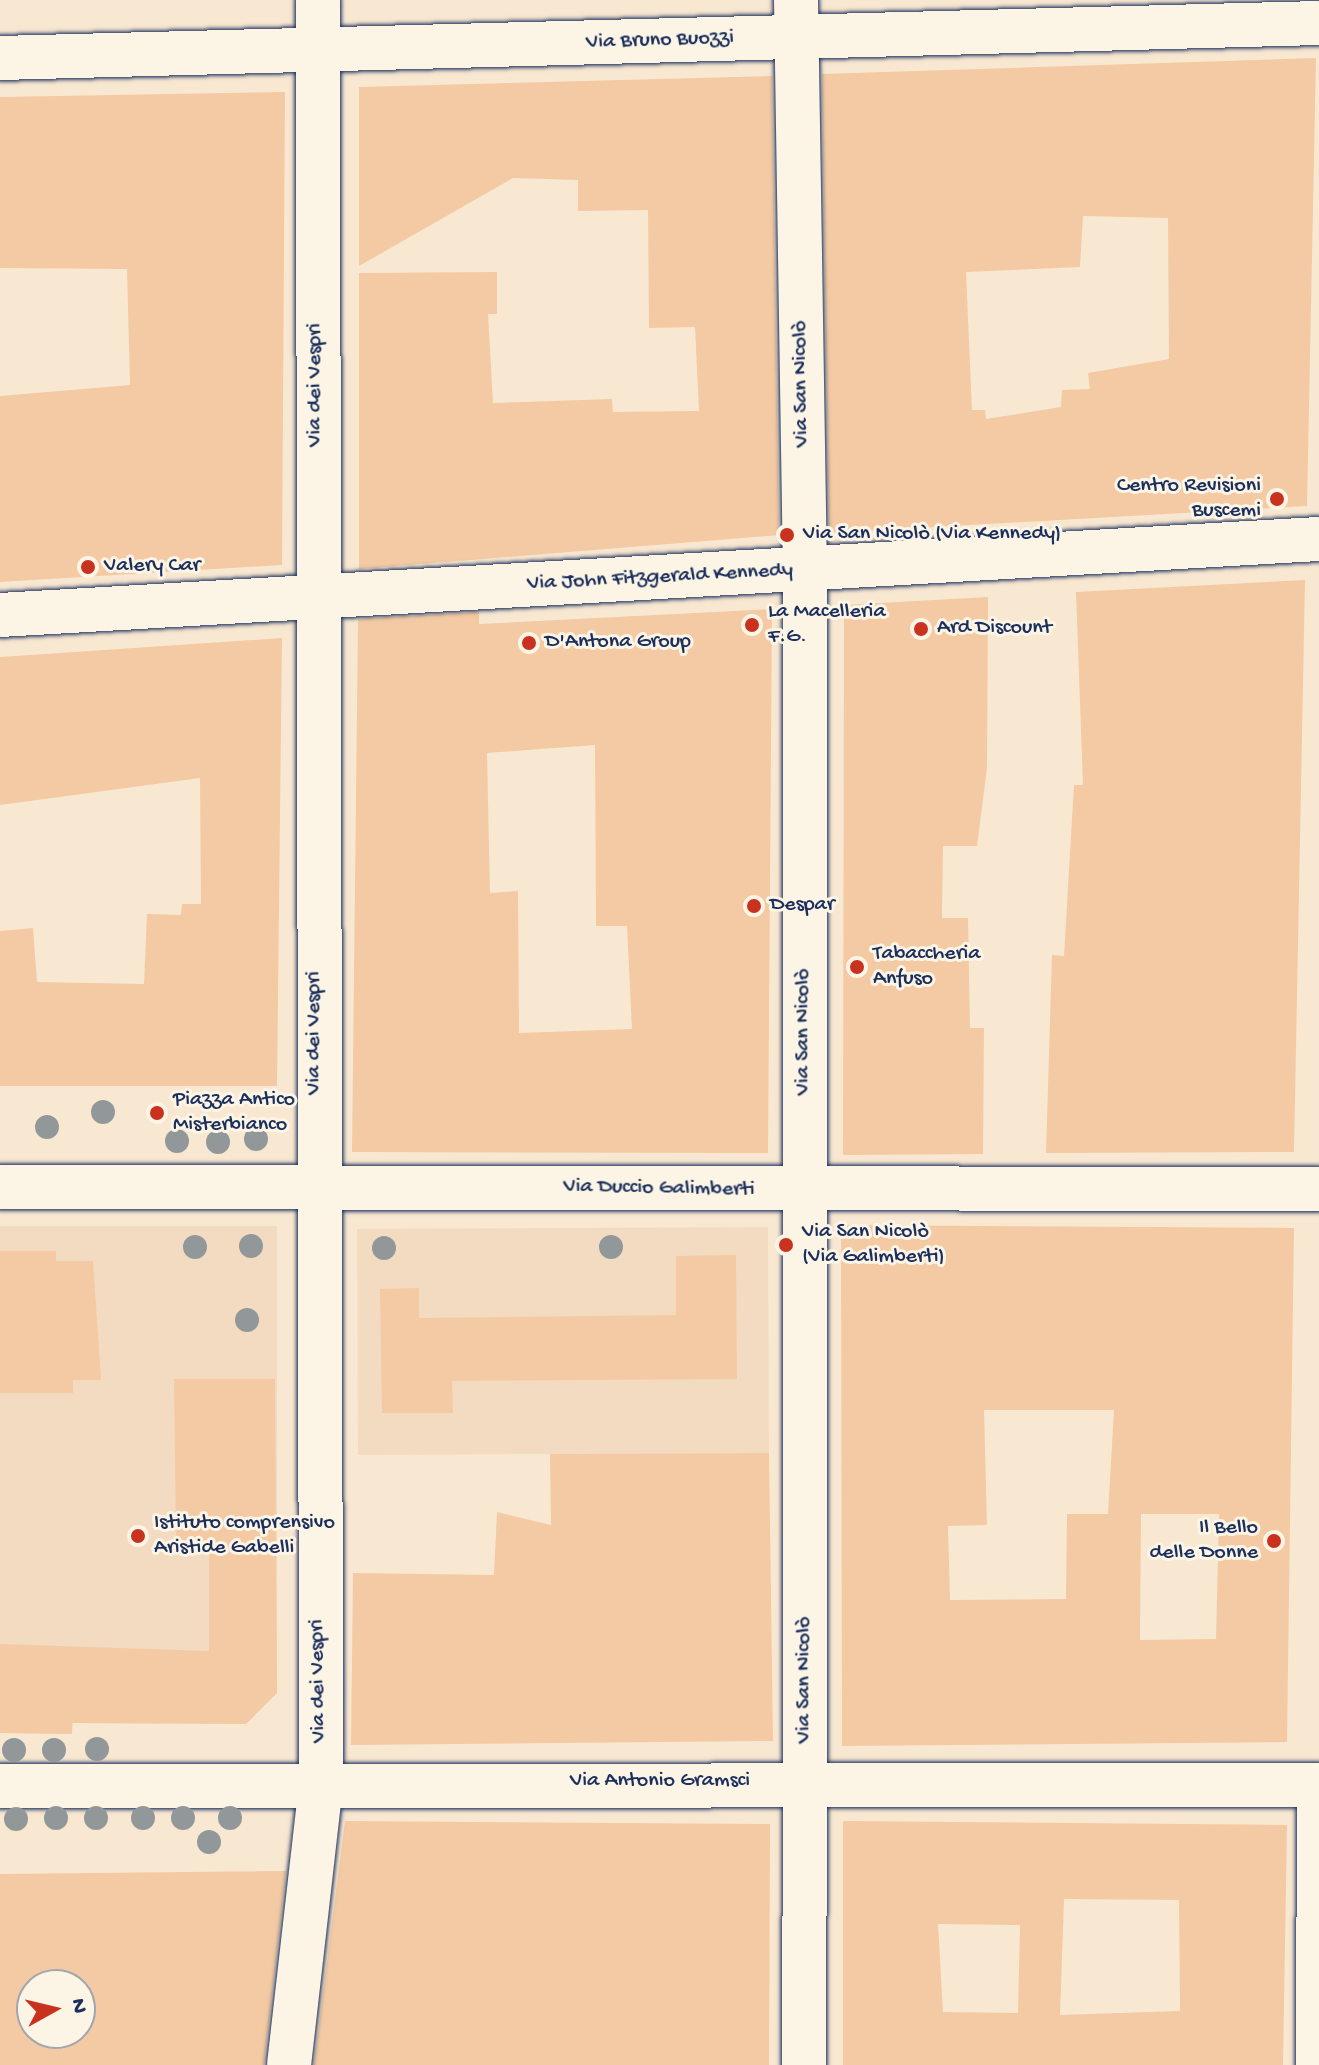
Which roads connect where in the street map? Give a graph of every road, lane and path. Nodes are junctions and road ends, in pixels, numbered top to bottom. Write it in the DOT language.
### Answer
graph roads {
  1 [pos="318,0"];
  2 [pos="796,19"];
  3 [pos="1319,23"];
  4 [pos="317,51"];
  5 [pos="0,58"];
  6 [pos="1319,539"];
  7 [pos="805,571"];
  8 [pos="316,597"];
  9 [pos="0,615"];
  10 [pos="315,1186"];
  11 [pos="0,1187"];
  12 [pos="1319,1189"];
  13 [pos="804,1190"];
  14 [pos="805,1781"];
  15 [pos="321,1784"];
  16 [pos="0,1786"];
  17 [pos="1319,1788"];
  18 [pos="289,2065"];
  19 [pos="804,2065"];
  20 [pos="1318,2065"];
  1 -- 4 [label="street, Via dei Vespri"];
  2 -- 3 [label="street, Via Bruno Buozzi"];
  2 -- 4 [label="street, Via Bruno Buozzi"];
  2 -- 7 [label="street, Via San Nicolò"];
  4 -- 5 [label="street, Via Bruno Buozzi"];
  4 -- 8 [label="street, Via dei Vespri"];
  6 -- 7 [label="street, Via John Fitzgerald Kennedy"];
  7 -- 8 [label="street, Via John Fitzgerald Kennedy"];
  7 -- 13 [label="street, Via San Nicolò"];
  8 -- 9 [label="street, Via John Fitzgerald Kennedy"];
  8 -- 10 [label="street, Via dei Vespri"];
  10 -- 11 [label="street, Via Duccio Galimberti"];
  10 -- 13 [label="street, Via Duccio Galimberti"];
  10 -- 15 [label="street, Via dei Vespri"];
  12 -- 13 [label="street, Via Duccio Galimberti"];
  13 -- 14 [label="street, Via San Nicolò"];
  14 -- 15 [label="street, Via Antonio Gramsci"];
  14 -- 17 [label="street, Via Antonio Gramsci"];
  14 -- 19 [label="street, Via San Nicolò"];
  15 -- 16 [label="street, Via Antonio Gramsci"];
  15 -- 18 [label="street, Via dei Vespri"];
  17 -- 20 [label="street"];
}
